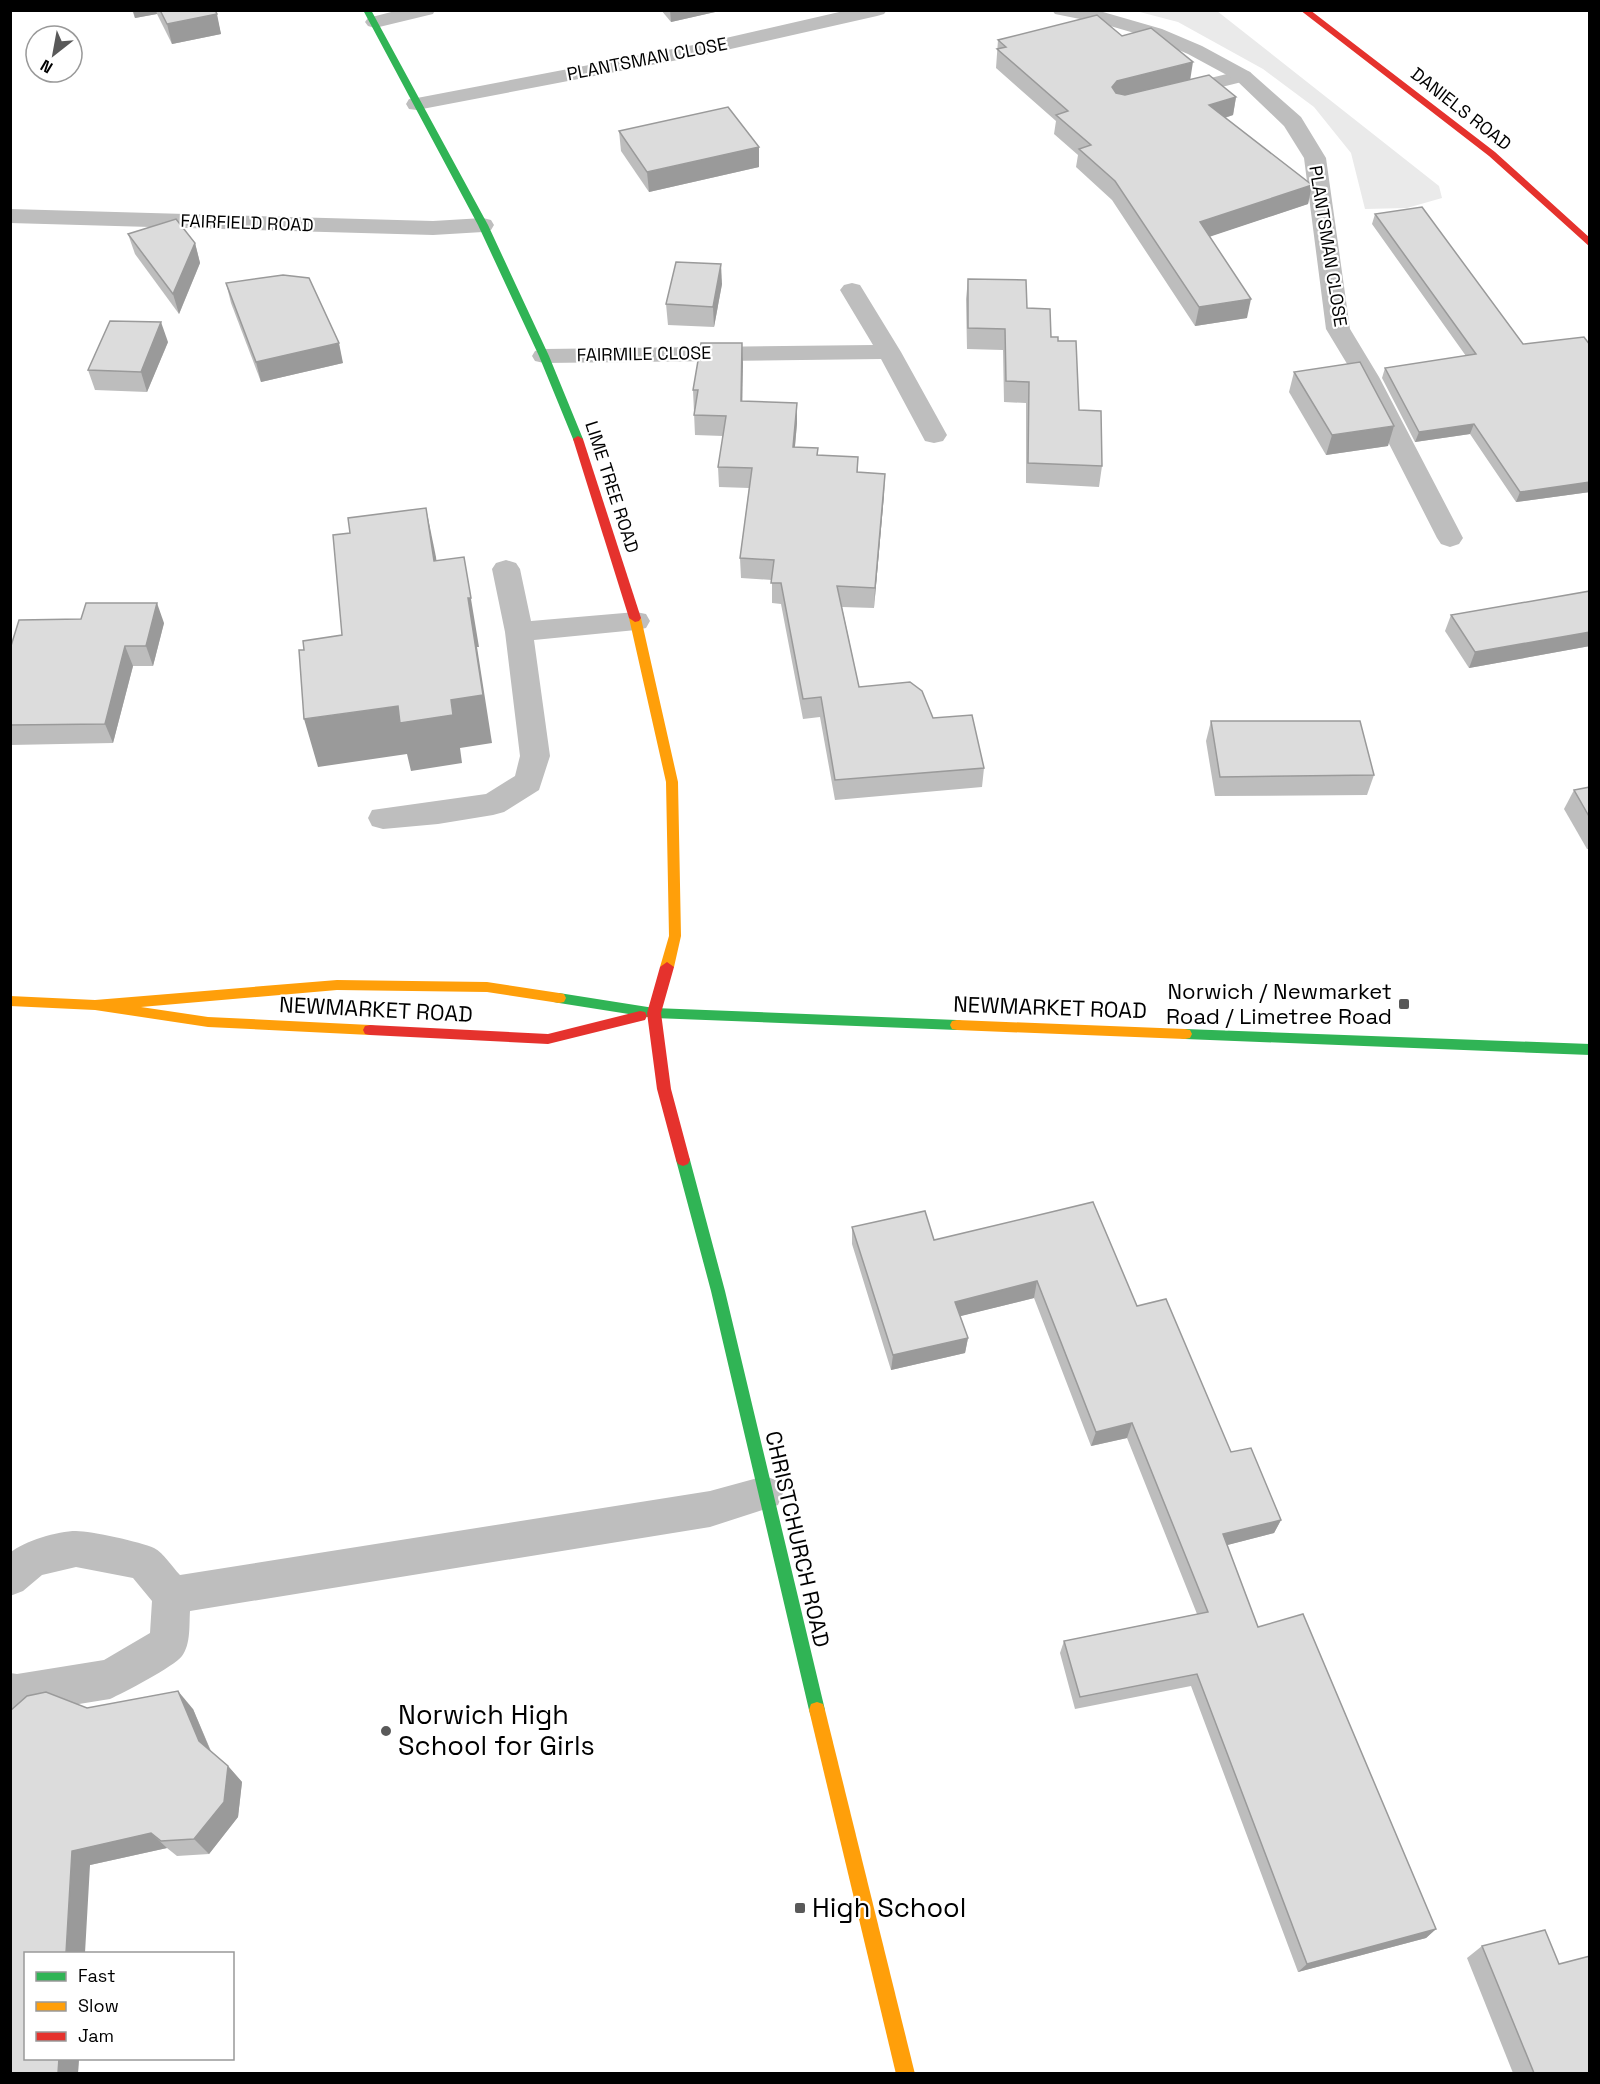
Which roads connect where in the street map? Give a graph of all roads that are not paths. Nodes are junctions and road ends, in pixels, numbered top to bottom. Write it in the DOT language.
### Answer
graph roads {
  1 [pos="426,10"];
  2 [pos="877,10"];
  3 [pos="1062,10"];
  4 [pos="1304,10"];
  5 [pos="371,16"];
  6 [pos="1243,76"];
  7 [pos="1155,98"];
  8 [pos="417,104"];
  9 [pos="10,216"];
  10 [pos="483,225"];
  11 [pos="1590,244"];
  12 [pos="852,290"];
  13 [pos="889,352"];
  14 [pos="543,356"];
  15 [pos="934,435"];
  16 [pos="1450,537"];
  17 [pos="506,570"];
  18 [pos="636,621"];
  19 [pos="519,632"];
  20 [pos="383,818"];
  21 [pos="10,1001"];
  22 [pos="94,1005"];
  23 [pos="654,1013"];
  24 [pos="1590,1050"];
  25 [pos="765,1493"];
  26 [pos="10,1578"];
  27 [pos="172,1595"];
  28 [pos="10,1692"];
  29 [pos="906,2073"];
  1 -- 5 [label="lane"];
  2 -- 8 [label="street, PLANTSMAN CLOSE"];
  3 -- 6 [label="street, PLANTSMAN CLOSE"];
  4 -- 11 [label="main road, DANIELS ROAD"];
  5 -- 8 [label="main road, LIME TREE ROAD"];
  6 -- 7 [label="lane"];
  6 -- 16 [label="street, PLANTSMAN CLOSE"];
  8 -- 10 [label="main road, LIME TREE ROAD"];
  9 -- 10 [label="street, FAIRFIELD ROAD"];
  10 -- 14 [label="main road, LIME TREE ROAD"];
  12 -- 13 [label="street"];
  13 -- 14 [label="street, FAIRMILE CLOSE"];
  13 -- 15 [label="street"];
  14 -- 18 [label="main road, LIME TREE ROAD"];
  17 -- 19 [label="street"];
  18 -- 19 [label="street"];
  18 -- 23 [label="main road, LIME TREE ROAD"];
  19 -- 20 [label="street"];
  21 -- 22 [label="main road, NEWMARKET ROAD"];
  22 -- 23 [label="main road, NEWMARKET ROAD"];
  22 -- 23 [label="main road, NEWMARKET ROAD"];
  23 -- 24 [label="main road, NEWMARKET ROAD"];
  23 -- 25 [label="main road, CHRISTCHURCH ROAD"];
  25 -- 27 [label="lane"];
  25 -- 29 [label="main road, CHRISTCHURCH ROAD"];
  26 -- 27 [label="lane"];
  27 -- 28 [label="lane"];
}
